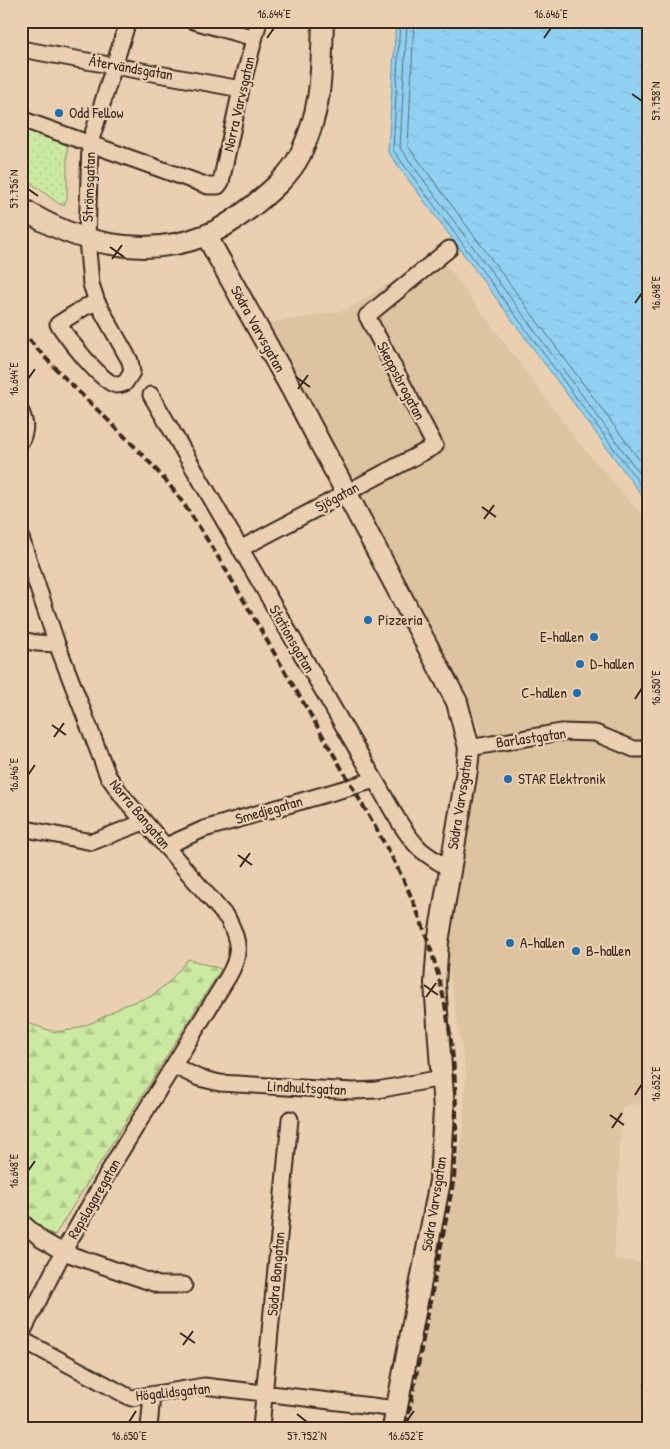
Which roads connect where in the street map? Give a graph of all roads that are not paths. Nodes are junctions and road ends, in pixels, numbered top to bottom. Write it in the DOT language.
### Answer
graph roads {
  1 [pos="128,21"];
  2 [pos="194,21"];
  3 [pos="259,21"];
  4 [pos="323,21"];
  5 [pos="254,38"];
  6 [pos="21,49"];
  7 [pos="114,65"];
  8 [pos="241,89"];
  9 [pos="21,119"];
  10 [pos="90,142"];
  11 [pos="21,208"];
  12 [pos="206,235"];
  13 [pos="87,240"];
  14 [pos="448,249"];
  15 [pos="97,302"];
  16 [pos="151,395"];
  17 [pos="21,412"];
  18 [pos="21,442"];
  19 [pos="435,446"];
  20 [pos="346,492"];
  21 [pos="21,538"];
  22 [pos="240,549"];
  23 [pos="21,640"];
  24 [pos="57,644"];
  25 [pos="469,748"];
  26 [pos="649,749"];
  27 [pos="375,780"];
  28 [pos="144,822"];
  29 [pos="21,828"];
  30 [pos="166,846"];
  31 [pos="450,869"];
  32 [pos="174,1066"];
  33 [pos="442,1078"];
  34 [pos="290,1119"];
  35 [pos="21,1221"];
  36 [pos="63,1252"];
  37 [pos="184,1285"];
  38 [pos="21,1335"];
  39 [pos="21,1340"];
  40 [pos="265,1392"];
  41 [pos="152,1395"];
  42 [pos="395,1418"];
  43 [pos="149,1428"];
  44 [pos="261,1428"];
  1 -- 7 [label="street, Strömsgatan"];
  2 -- 5 [label="street"];
  3 -- 5 [label="street, Norra Varvsgatan"];
  4 -- 12 [label="street"];
  5 -- 8 [label="street, Norra Varvsgatan"];
  6 -- 7 [label="street, Återvändsgatan"];
  7 -- 8 [label="street, Återvändsgatan"];
  7 -- 10 [label="street, Strömsgatan"];
  8 -- 10 [label="street, Norra Varvsgatan"];
  9 -- 10 [label="street"];
  10 -- 13 [label="street, Strömsgatan"];
  11 -- 13 [label="street"];
  12 -- 13 [label="street"];
  12 -- 20 [label="street, Södra Varvsgatan"];
  13 -- 15 [label="street"];
  14 -- 19 [label="street, Skeppsbrogatan"];
  15 -- 15 [label="street"];
  16 -- 22 [label="street, Stationsgatan"];
  17 -- 18 [label="street"];
  19 -- 20 [label="street, Sjögatan"];
  20 -- 22 [label="street, Sjögatan"];
  20 -- 25 [label="street, Södra Varvsgatan"];
  21 -- 24 [label="street, Norra Bangatan"];
  22 -- 27 [label="street, Stationsgatan"];
  23 -- 24 [label="street"];
  24 -- 28 [label="street, Norra Bangatan"];
  25 -- 26 [label="street, Barlastgatan"];
  25 -- 31 [label="street, Södra Varvsgatan"];
  27 -- 30 [label="street, Smedjegatan"];
  27 -- 31 [label="street, Stationsgatan"];
  28 -- 29 [label="street"];
  28 -- 30 [label="street, Norra Bangatan"];
  30 -- 32 [label="street, Norra Bangatan"];
  31 -- 33 [label="street, Södra Varvsgatan"];
  32 -- 33 [label="street, Lindhultsgatan"];
  32 -- 36 [label="street, Repslagaregatan"];
  33 -- 42 [label="street, Södra Varvsgatan"];
  34 -- 40 [label="street, Södra Bangatan"];
  35 -- 36 [label="street"];
  36 -- 37 [label="street"];
  36 -- 38 [label="street, Repslagaregatan"];
  39 -- 41 [label="street, Högalidsgatan"];
  40 -- 41 [label="street, Högalidsgatan"];
  40 -- 42 [label="street, Högalidsgatan"];
  40 -- 44 [label="street, Södra Bangatan"];
  41 -- 43 [label="street"];
}
